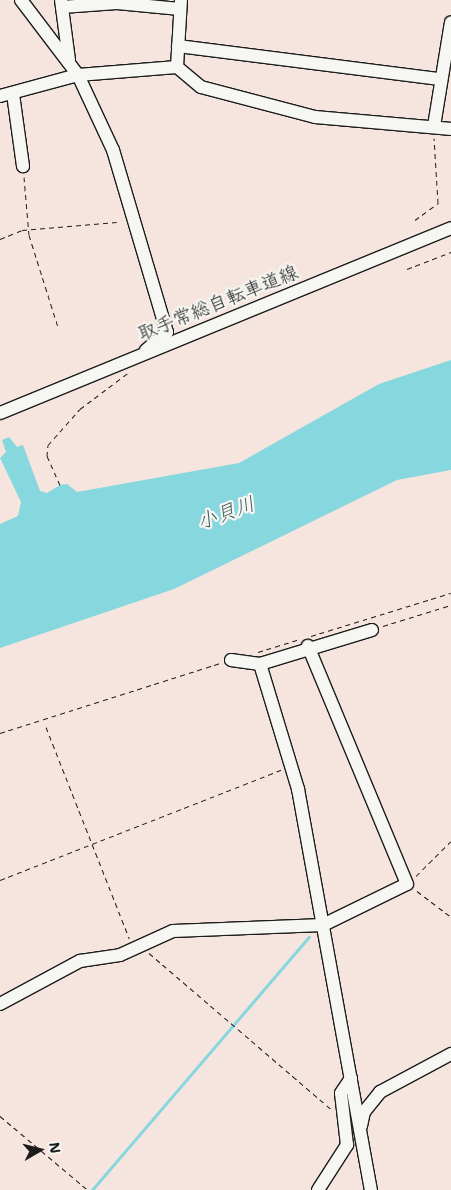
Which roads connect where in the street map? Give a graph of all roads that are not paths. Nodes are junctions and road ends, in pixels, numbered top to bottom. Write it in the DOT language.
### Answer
graph roads {
  1 [pos="21,0"];
  2 [pos="62,3"];
  3 [pos="181,4"];
  4 [pos="451,22"];
  5 [pos="178,46"];
  6 [pos="448,48"];
  7 [pos="69,62"];
  8 [pos="177,67"];
  9 [pos="78,75"];
  10 [pos="440,79"];
  11 [pos="13,94"];
  12 [pos="0,96"];
  13 [pos="434,126"];
  14 [pos="451,129"];
  15 [pos="23,166"];
  16 [pos="451,228"];
  17 [pos="145,353"];
  18 [pos="0,413"];
  19 [pos="372,630"];
  20 [pos="308,646"];
  21 [pos="231,660"];
  22 [pos="260,664"];
  23 [pos="323,925"];
  24 [pos="0,1004"];
  25 [pos="451,1054"];
  26 [pos="351,1078"];
  27 [pos="360,1128"];
  28 [pos="348,1145"];
  29 [pos="366,1158"];
  30 [pos="318,1190"];
  31 [pos="371,1190"];
  1 -- 7 [label="street"];
  2 -- 3 [label="street"];
  2 -- 7 [label="street"];
  3 -- 5 [label="street"];
  4 -- 6 [label="street"];
  5 -- 8 [label="street"];
  5 -- 10 [label="street"];
  6 -- 10 [label="street"];
  7 -- 9 [label="street"];
  8 -- 9 [label="street"];
  8 -- 13 [label="street"];
  9 -- 11 [label="street"];
  9 -- 17 [label="street"];
  10 -- 13 [label="street"];
  11 -- 12 [label="street"];
  11 -- 15 [label="street"];
  13 -- 14 [label="street"];
  16 -- 17 [label="street, 取手常総自転車道線"];
  17 -- 18 [label="street, 取手常総自転車道線"];
  19 -- 20 [label="street"];
  20 -- 22 [label="street"];
  20 -- 23 [label="street"];
  21 -- 22 [label="street"];
  22 -- 23 [label="street"];
  23 -- 24 [label="street"];
  23 -- 26 [label="street"];
  25 -- 27 [label="street"];
  26 -- 27 [label="street"];
  26 -- 28 [label="street"];
  27 -- 29 [label="street"];
  28 -- 29 [label="street"];
  28 -- 30 [label="street"];
  29 -- 31 [label="street"];
}
